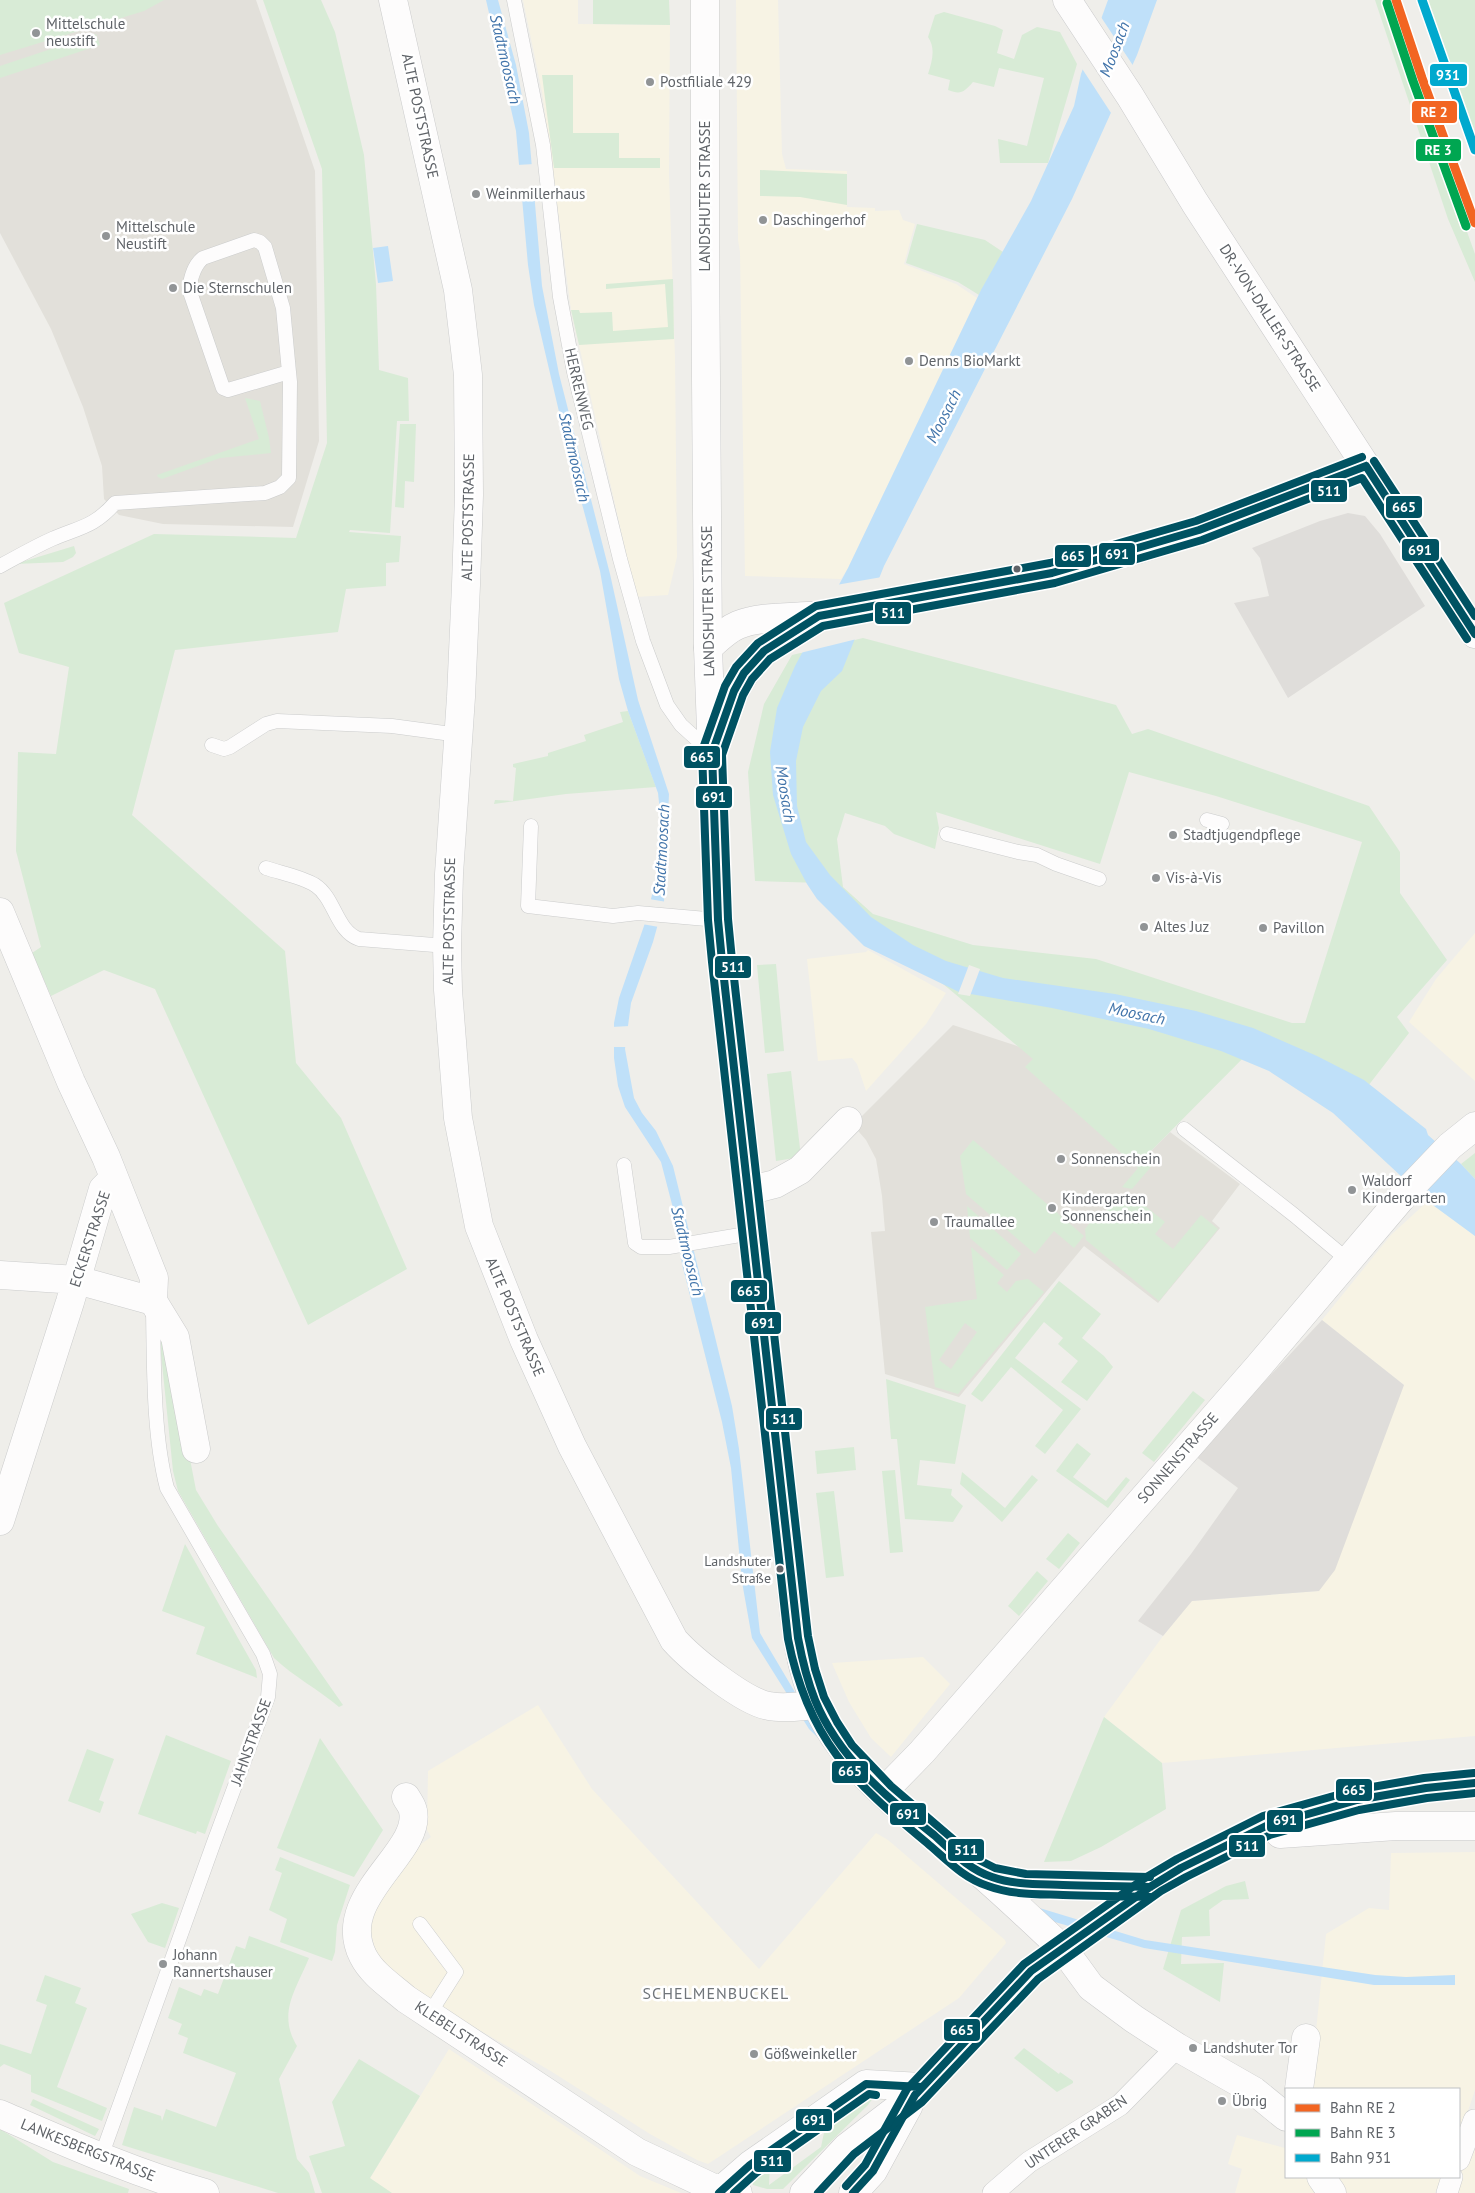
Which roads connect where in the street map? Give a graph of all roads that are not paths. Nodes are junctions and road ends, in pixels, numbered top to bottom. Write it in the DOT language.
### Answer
graph roads {
  1 [pos="393,0"];
  2 [pos="514,0"];
  3 [pos="705,0"];
  4 [pos="1067,0"];
  5 [pos="289,372"];
  6 [pos="1366,466"];
  7 [pos="0,566"];
  8 [pos="819,616"];
  9 [pos="1471,620"];
  10 [pos="708,648"];
  11 [pos="459,735"];
  12 [pos="212,745"];
  13 [pos="712,753"];
  14 [pos="1207,820"];
  15 [pos="1222,824"];
  16 [pos="531,826"];
  17 [pos="947,834"];
  18 [pos="266,868"];
  19 [pos="1100,879"];
  20 [pos="0,912"];
  21 [pos="718,920"];
  22 [pos="447,946"];
  23 [pos="848,1121"];
  24 [pos="1475,1126"];
  25 [pos="1184,1129"];
  26 [pos="624,1165"];
  27 [pos="114,1178"];
  28 [pos="747,1191"];
  29 [pos="752,1233"];
  30 [pos="1348,1261"];
  31 [pos="0,1275"];
  32 [pos="77,1280"];
  33 [pos="153,1301"];
  34 [pos="196,1449"];
  35 [pos="0,1521"];
  36 [pos="816,1705"];
  37 [pos="1475,1783"];
  38 [pos="883,1792"];
  39 [pos="406,1798"];
  40 [pos="1475,1826"];
  41 [pos="1244,1836"];
  42 [pos="979,1873"];
  43 [pos="1150,1887"];
  44 [pos="420,1924"];
  45 [pos="1064,1950"];
  46 [pos="430,2013"];
  47 [pos="1306,2038"];
  48 [pos="1177,2047"];
  49 [pos="1299,2088"];
  50 [pos="918,2091"];
  51 [pos="1285,2113"];
  52 [pos="0,2114"];
  53 [pos="1474,2118"];
  54 [pos="102,2157"];
  55 [pos="1460,2157"];
  56 [pos="1323,2178"];
  57 [pos="1452,2178"];
  58 [pos="724,2192"];
  59 [pos="205,2193"];
  60 [pos="804,2193"];
  61 [pos="853,2193"];
  62 [pos="993,2193"];
  63 [pos="1332,2193"];
  64 [pos="1447,2193"];
  1 -- 11 [label="street, ALTE POSTSTRASSE"];
  2 -- 13 [label="lane, HERRENWEG"];
  3 -- 10 [label="street, LANDSHUTER STRASSE"];
  4 -- 6 [label="street, DR.-VON-DALLER-STRASSE"];
  5 -- 5 [label="lane"];
  5 -- 7 [label="lane"];
  6 -- 8 [label="street"];
  6 -- 9 [label="street, DR.-VON-DALLER-STRASSE"];
  8 -- 10 [label="street"];
  8 -- 13 [label="street"];
  10 -- 13 [label="street, LANDSHUTER STRASSE"];
  11 -- 12 [label="lane"];
  11 -- 22 [label="street, ALTE POSTSTRASSE"];
  13 -- 21 [label="street, LANDSHUTER STRASSE"];
  14 -- 15 [label="lane"];
  16 -- 21 [label="lane"];
  17 -- 19 [label="lane"];
  18 -- 22 [label="lane"];
  20 -- 27 [label="street, ECKERSTRASSE"];
  21 -- 28 [label="street, LANDSHUTER STRASSE"];
  22 -- 36 [label="street, ALTE POSTSTRASSE"];
  23 -- 28 [label="street"];
  24 -- 30 [label="street, SONNENSTRASSE"];
  25 -- 30 [label="lane"];
  26 -- 29 [label="lane"];
  27 -- 32 [label="street, ECKERSTRASSE"];
  27 -- 33 [label="street"];
  28 -- 29 [label="street, LANDSHUTER STRASSE"];
  29 -- 36 [label="street, LANDSHUTER STRASSE"];
  30 -- 38 [label="street, SONNENSTRASSE"];
  31 -- 32 [label="street"];
  32 -- 33 [label="street"];
  32 -- 35 [label="street, ECKERSTRASSE"];
  33 -- 34 [label="street"];
  33 -- 54 [label="lane, JAHNSTRASSE"];
  36 -- 38 [label="street, LANDSHUTER STRASSE"];
  37 -- 41 [label="street"];
  38 -- 42 [label="street, LANDSHUTER STRASSE"];
  39 -- 46 [label="street, KLEBELSTRASSE"];
  40 -- 41 [label="street"];
  41 -- 43 [label="street"];
  42 -- 43 [label="street"];
  42 -- 45 [label="street, LANDSHUTER STRASSE"];
  43 -- 45 [label="street"];
  44 -- 46 [label="lane"];
  45 -- 48 [label="street, LANDSHUTER STRASSE"];
  45 -- 50 [label="street"];
  46 -- 58 [label="street, KLEBELSTRASSE"];
  47 -- 49 [label="street"];
  48 -- 51 [label="street, LANDSHUTER STRASSE"];
  48 -- 62 [label="street, UNTERER GRABEN"];
  50 -- 58 [label="street, KLEBELSTRASSE"];
  50 -- 60 [label="street"];
  50 -- 61 [label="street"];
  52 -- 54 [label="street, LANKESBERGSTRASSE"];
  53 -- 55 [label="street"];
  54 -- 59 [label="street, LANKESBERGSTRASSE"];
  56 -- 63 [label="street"];
  57 -- 64 [label="street"];
}
